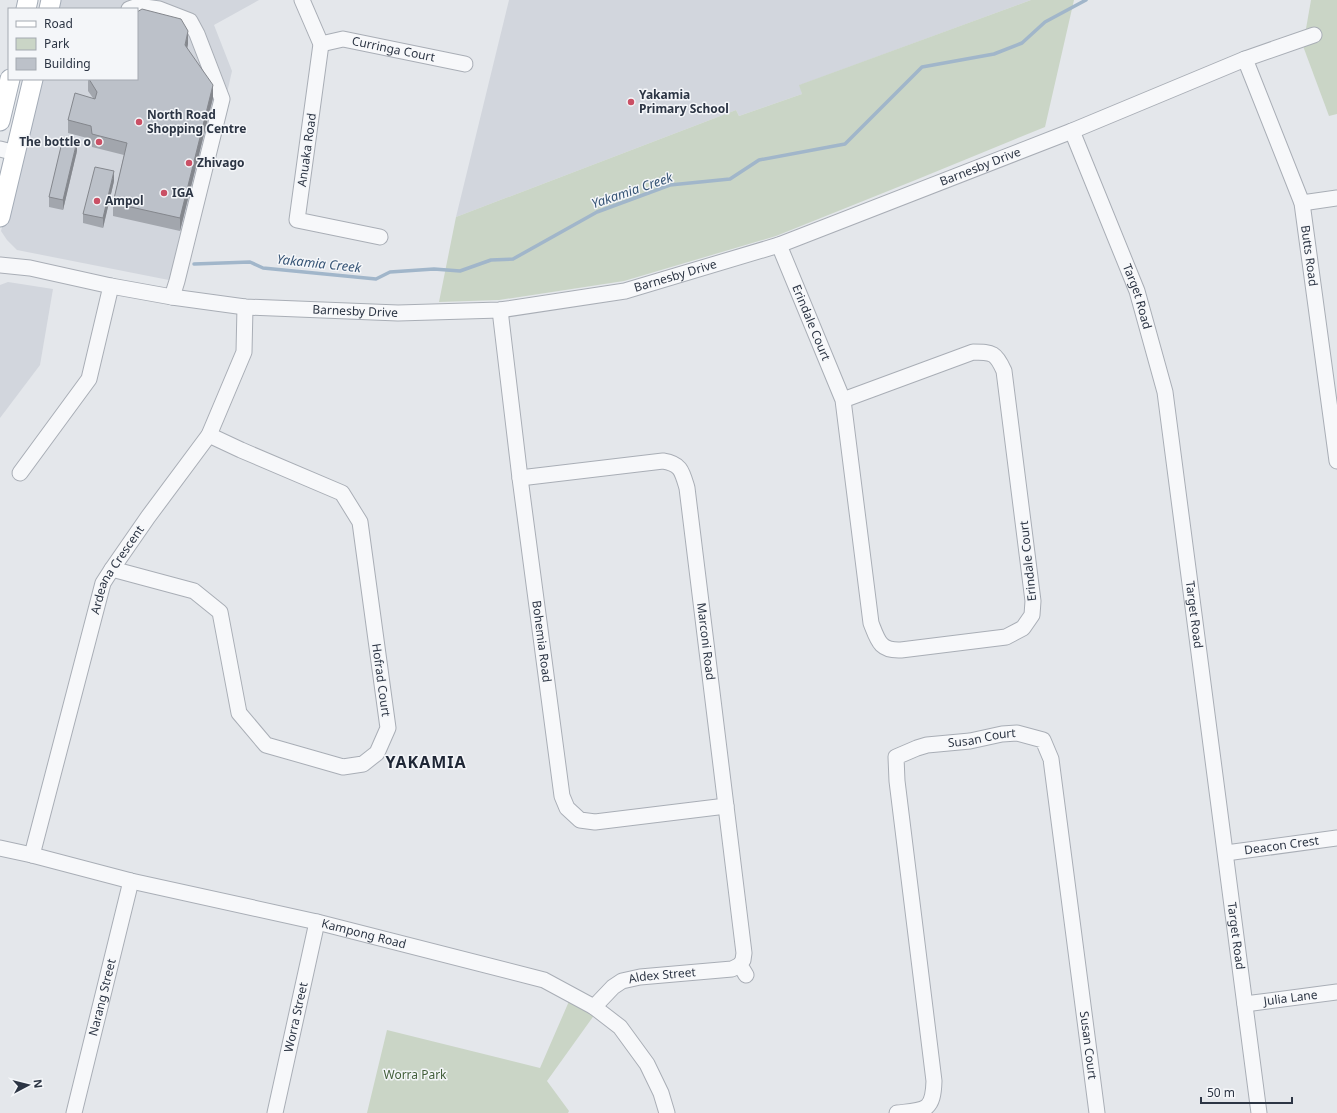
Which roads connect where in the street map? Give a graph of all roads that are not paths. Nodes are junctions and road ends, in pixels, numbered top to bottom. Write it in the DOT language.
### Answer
graph roads {
  1 [pos="302,0"];
  2 [pos="132,8"];
  3 [pos="1314,35"];
  4 [pos="321,44"];
  5 [pos="1245,59"];
  6 [pos="465,64"];
  7 [pos="10,80"];
  8 [pos="33,80"];
  9 [pos="0,121"];
  10 [pos="1072,131"];
  11 [pos="8,151"];
  12 [pos="1337,198"];
  13 [pos="1302,203"];
  14 [pos="0,217"];
  15 [pos="380,237"];
  16 [pos="779,245"];
  17 [pos="0,265"];
  18 [pos="111,286"];
  19 [pos="172,297"];
  20 [pos="245,307"];
  21 [pos="500,310"];
  22 [pos="1331,374"];
  23 [pos="843,400"];
  24 [pos="209,435"];
  25 [pos="1337,461"];
  26 [pos="20,473"];
  27 [pos="520,478"];
  28 [pos="112,569"];
  29 [pos="726,806"];
  30 [pos="1337,838"];
  31 [pos="0,848"];
  32 [pos="1226,853"];
  33 [pos="32,855"];
  34 [pos="130,882"];
  35 [pos="317,922"];
  36 [pos="743,970"];
  37 [pos="1337,992"];
  38 [pos="1245,1004"];
  39 [pos="594,1007"];
  40 [pos="931,1109"];
  41 [pos="74,1113"];
  42 [pos="275,1113"];
  43 [pos="667,1113"];
  44 [pos="897,1113"];
  45 [pos="1096,1113"];
  46 [pos="1259,1113"];
  1 -- 4 [label="street"];
  2 -- 19 [label="street"];
  3 -- 5 [label="street, Barnesby Drive"];
  4 -- 6 [label="street, Curringa Court"];
  4 -- 15 [label="street, Anuaka Road"];
  5 -- 10 [label="street, Barnesby Drive"];
  5 -- 13 [label="street, Butts Road"];
  7 -- 9 [label="main road"];
  8 -- 11 [label="main road"];
  10 -- 16 [label="street, Barnesby Drive"];
  10 -- 32 [label="street, Target Road"];
  11 -- 14 [label="main road"];
  12 -- 13 [label="street"];
  13 -- 22 [label="street, Butts Road"];
  16 -- 21 [label="street, Barnesby Drive"];
  16 -- 23 [label="street, Erindale Court"];
  17 -- 18 [label="street, Barnesby Drive"];
  18 -- 19 [label="street, Barnesby Drive"];
  18 -- 26 [label="street"];
  19 -- 20 [label="street, Barnesby Drive"];
  20 -- 21 [label="street, Barnesby Drive"];
  20 -- 24 [label="street, Ardeana Crescent"];
  21 -- 27 [label="street, Bohemia Road"];
  22 -- 25 [label="street, Butts Road"];
  23 -- 23 [label="street, Erindale Court"];
  24 -- 28 [label="street, Ardeana Crescent"];
  24 -- 28 [label="street, Hofrad Court"];
  27 -- 29 [label="street, Bohemia Road"];
  27 -- 29 [label="street, Marconi Road"];
  28 -- 33 [label="street, Ardeana Crescent"];
  29 -- 36 [label="street, Marconi Road"];
  30 -- 32 [label="street, Deacon Crest"];
  31 -- 33 [label="street, Kampong Road"];
  32 -- 38 [label="street, Target Road"];
  33 -- 34 [label="street, Kampong Road"];
  34 -- 35 [label="street, Kampong Road"];
  34 -- 41 [label="street, Narang Street"];
  35 -- 39 [label="street, Kampong Road"];
  35 -- 42 [label="street, Worra Street"];
  36 -- 39 [label="street, Aldex Street"];
  37 -- 38 [label="street, Julia Lane"];
  38 -- 46 [label="street, Target Road"];
  39 -- 43 [label="street, Kampong Road"];
  40 -- 44 [label="street, Susan Court"];
  40 -- 45 [label="street, Susan Court"];
}
